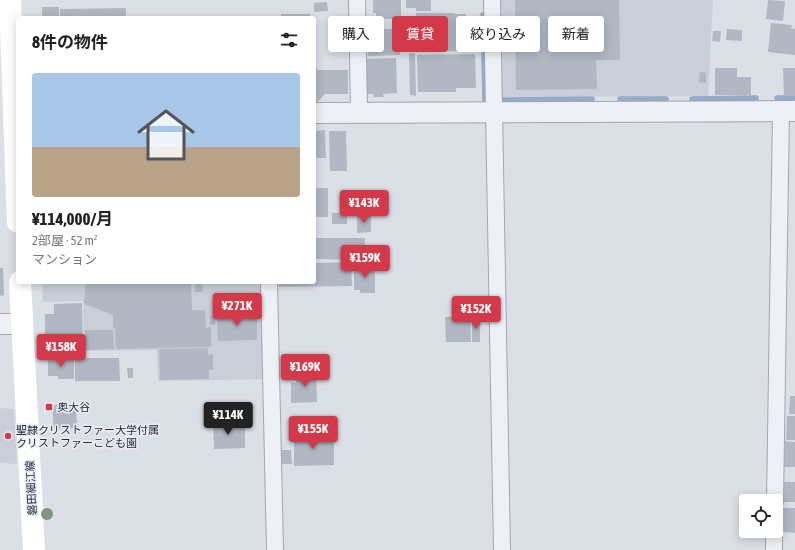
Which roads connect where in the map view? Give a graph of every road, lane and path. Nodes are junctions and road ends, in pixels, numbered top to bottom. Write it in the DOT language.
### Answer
graph roads {
  1 [pos="10,0"];
  2 [pos="357,0"];
  3 [pos="492,0"];
  4 [pos="788,111"];
  5 [pos="494,112"];
  6 [pos="316,113"];
  7 [pos="359,113"];
  8 [pos="16,115"];
  9 [pos="20,284"];
  10 [pos="269,284"];
  11 [pos="0,324"];
  12 [pos="22,324"];
  13 [pos="774,494"];
  14 [pos="774,538"];
  15 [pos="34,550"];
  16 [pos="275,550"];
  17 [pos="502,550"];
  18 [pos="774,550"];
  1 -- 8 [label="main road"];
  2 -- 7 [label="street"];
  3 -- 5 [label="street"];
  4 -- 5 [label="street"];
  4 -- 13 [label="street"];
  5 -- 7 [label="street"];
  5 -- 17 [label="street"];
  6 -- 7 [label="street"];
  9 -- 12 [label="main road, 磐田細江線"];
  10 -- 16 [label="street"];
  11 -- 12 [label="street"];
  12 -- 15 [label="main road, 磐田細江線"];
  14 -- 18 [label="street"];
}
